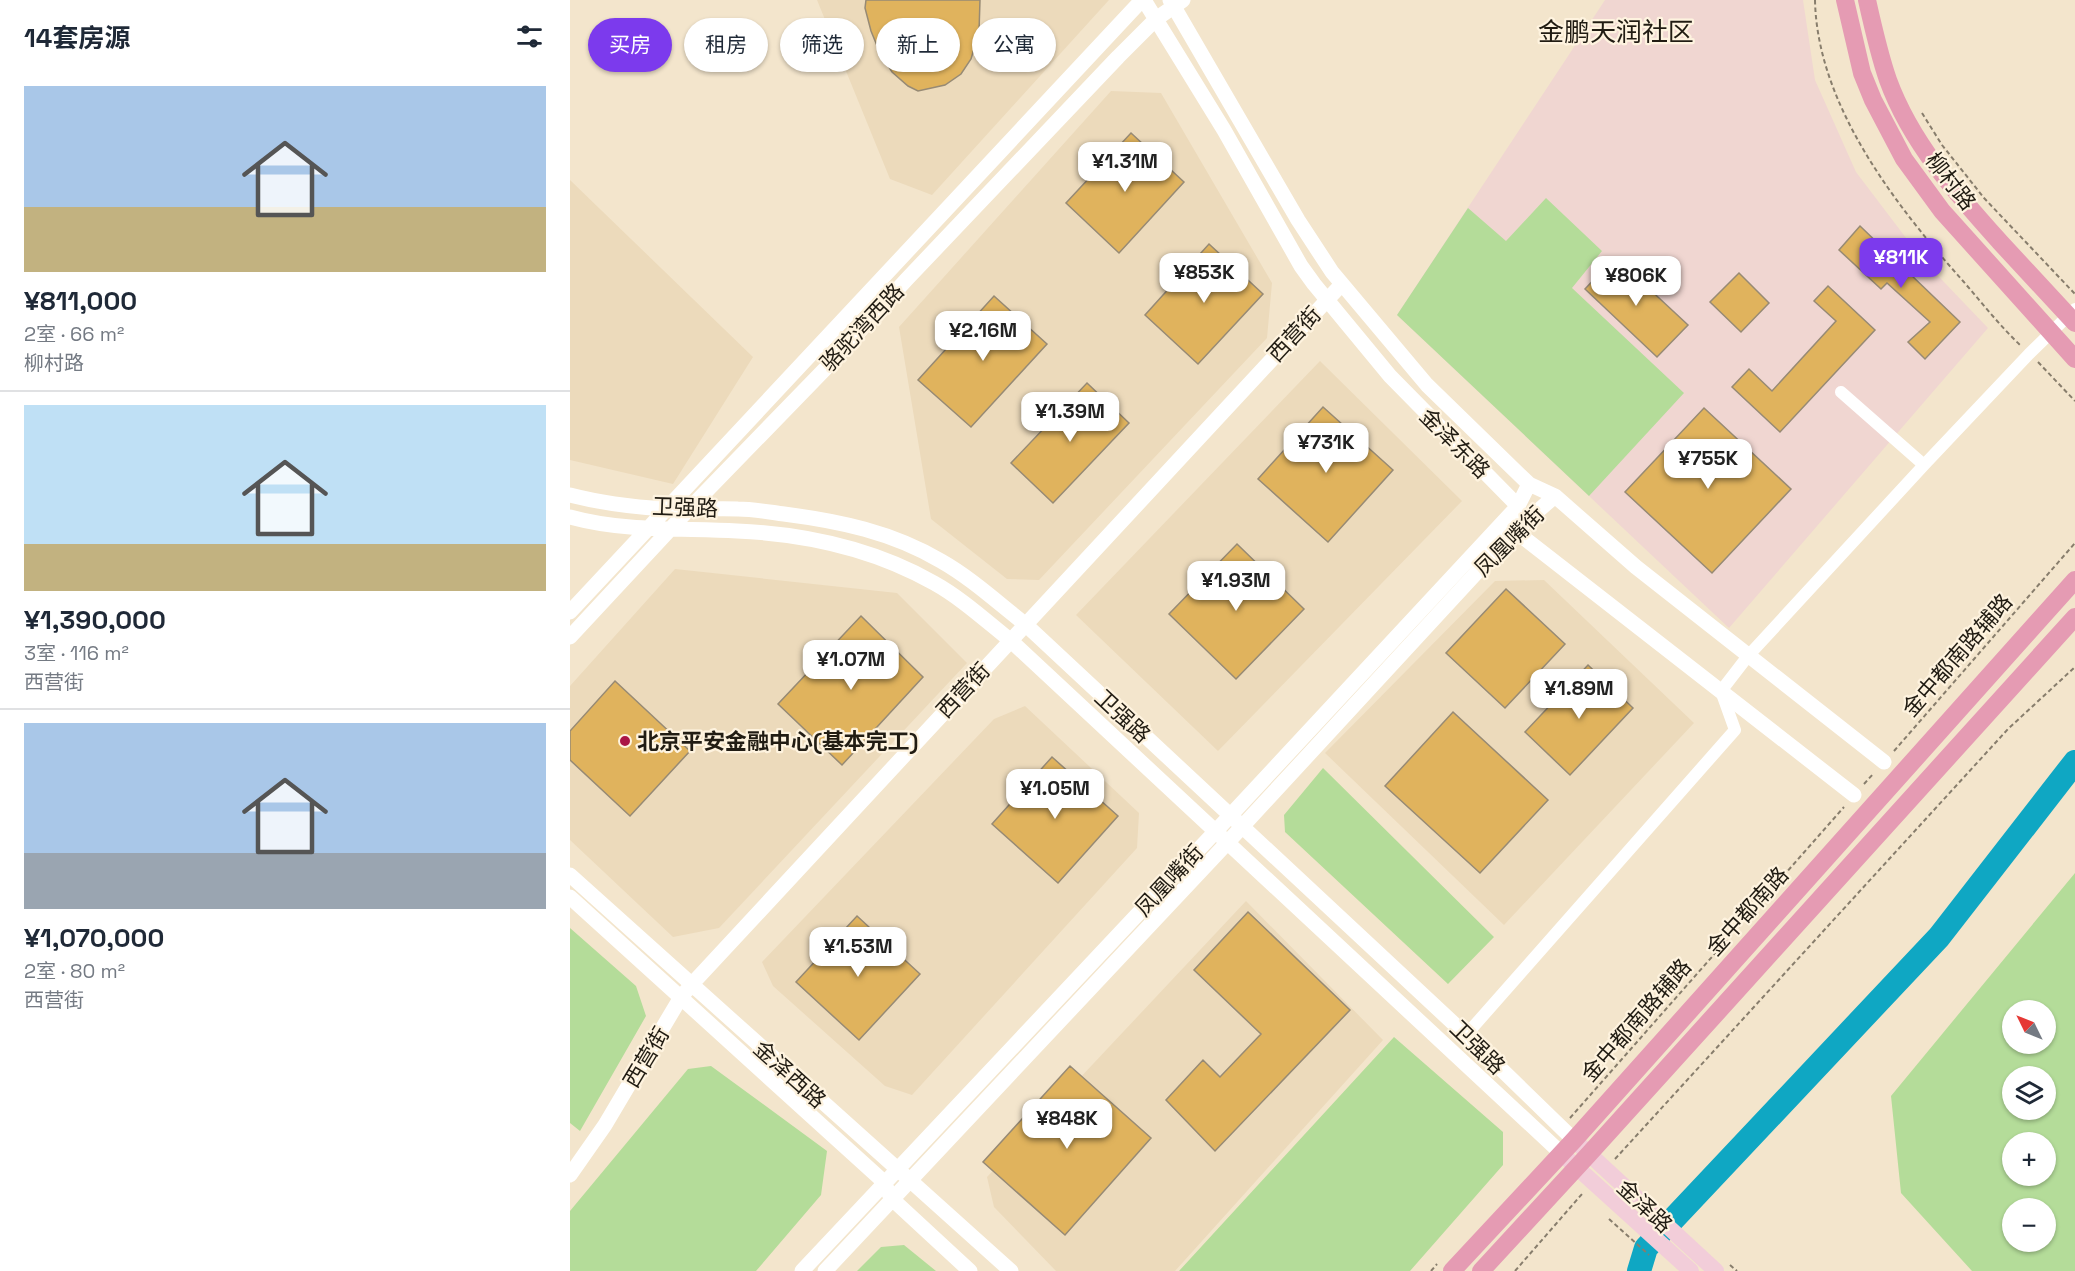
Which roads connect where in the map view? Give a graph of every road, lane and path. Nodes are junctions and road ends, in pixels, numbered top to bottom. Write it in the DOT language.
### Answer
graph roads {
  1 [pos="1143,0"];
  2 [pos="1815,0"];
  3 [pos="1845,0"];
  4 [pos="1867,0"];
  5 [pos="1175,2"];
  6 [pos="1156,19"];
  7 [pos="1918,107"];
  8 [pos="1341,285"];
  9 [pos="2075,294"];
  10 [pos="1326,299"];
  11 [pos="2072,316"];
  12 [pos="2050,332"];
  13 [pos="2030,354"];
  14 [pos="2075,359"];
  15 [pos="1841,392"];
  16 [pos="2075,401"];
  17 [pos="1924,465"];
  18 [pos="1529,484"];
  19 [pos="570,495"];
  20 [pos="1555,496"];
  21 [pos="1518,506"];
  22 [pos="690,508"];
  23 [pos="666,509"];
  24 [pos="570,517"];
  25 [pos="649,527"];
  26 [pos="671,529"];
  27 [pos="1515,531"];
  28 [pos="2075,543"];
  29 [pos="2075,580"];
  30 [pos="570,612"];
  31 [pos="2075,617"];
  32 [pos="1025,624"];
  33 [pos="570,637"];
  34 [pos="1010,640"];
  35 [pos="1748,656"];
  36 [pos="2075,667"];
  37 [pos="1721,691"];
  38 [pos="1884,762"];
  39 [pos="1854,795"];
  40 [pos="1230,816"];
  41 [pos="1242,827"];
  42 [pos="1215,832"];
  43 [pos="1227,843"];
  44 [pos="570,875"];
  45 [pos="570,897"];
  46 [pos="692,984"];
  47 [pos="681,997"];
  48 [pos="1466,1035"];
  49 [pos="1568,1134"];
  50 [pos="1562,1154"];
  51 [pos="1589,1154"];
  52 [pos="1577,1168"];
  53 [pos="1606,1169"];
  54 [pos="896,1170"];
  55 [pos="570,1175"];
  56 [pos="910,1179"];
  57 [pos="884,1182"];
  58 [pos="1593,1183"];
  59 [pos="891,1198"];
  60 [pos="1621,1219"];
  61 [pos="1649,1256"];
  62 [pos="1445,1267"];
  63 [pos="1695,1267"];
  64 [pos="802,1271"];
  65 [pos="825,1271"];
  66 [pos="970,1271"];
  67 [pos="1011,1271"];
  68 [pos="1431,1271"];
  69 [pos="1481,1271"];
  70 [pos="1515,1271"];
  71 [pos="1716,1271"];
  1 -- 6 [label="street, 金泽东路"];
  1 -- 23 [label="street, 骆驼湾西路"];
  2 -- 13 [label="path"];
  3 -- 12 [label="main road, 柳村路"];
  4 -- 11 [label="main road, 柳村路"];
  5 -- 6 [label="street, 骆驼湾西路"];
  5 -- 8 [label="street, 金泽东路"];
  6 -- 10 [label="street, 金泽东路"];
  6 -- 22 [label="street, 骆驼湾西路"];
  7 -- 9 [label="path"];
  8 -- 10 [label="street, 西营街"];
  8 -- 18 [label="street, 金泽东路"];
  10 -- 21 [label="street, 金泽东路"];
  10 -- 32 [label="street, 西营街"];
  11 -- 12 [label="street"];
  12 -- 13 [label="street"];
  12 -- 14 [label="main road, 柳村路"];
  13 -- 16 [label="path"];
  13 -- 17 [label="street"];
  15 -- 17 [label="street"];
  17 -- 35 [label="street"];
  18 -- 20 [label="street, 金泽东路"];
  18 -- 21 [label="street, 凤凰嘴街"];
  19 -- 23 [label="street, 卫强路"];
  20 -- 27 [label="street, 凤凰嘴街"];
  20 -- 35 [label="street, 金泽东路"];
  21 -- 27 [label="street"];
  21 -- 40 [label="street, 凤凰嘴街"];
  22 -- 23 [label="street, 卫强路"];
  22 -- 26 [label="street, 骆驼湾西路"];
  22 -- 32 [label="street, 卫强路"];
  23 -- 25 [label="street, 骆驼湾西路"];
  24 -- 25 [label="street, 卫强路"];
  25 -- 26 [label="street, 卫强路"];
  25 -- 30 [label="street, 骆驼湾西路"];
  26 -- 33 [label="street, 骆驼湾西路"];
  26 -- 34 [label="street, 卫强路"];
  27 -- 37 [label="street"];
  27 -- 41 [label="street, 凤凰嘴街"];
  28 -- 38 [label="path, 金中都南路辅路"];
  29 -- 49 [label="main road, 金中都南路"];
  31 -- 51 [label="main road, 金中都南路"];
  32 -- 34 [label="street, 西营街"];
  32 -- 40 [label="street, 卫强路"];
  34 -- 42 [label="street, 卫强路"];
  34 -- 46 [label="street, 西营街"];
  35 -- 37 [label="street"];
  35 -- 38 [label="street, 金泽东路"];
  36 -- 53 [label="path"];
  37 -- 39 [label="street"];
  37 -- 48 [label="street"];
  38 -- 39 [label="path, 金中都南路辅路"];
  39 -- 49 [label="path, 金中都南路辅路"];
  40 -- 41 [label="street, 卫强路"];
  40 -- 42 [label="street, 凤凰嘴街"];
  41 -- 43 [label="street, 凤凰嘴街"];
  41 -- 48 [label="street, 卫强路"];
  42 -- 43 [label="street, 卫强路"];
  42 -- 54 [label="street, 凤凰嘴街"];
  43 -- 50 [label="street, 卫强路"];
  43 -- 56 [label="street, 凤凰嘴街"];
  44 -- 46 [label="street, 金泽西路"];
  45 -- 47 [label="street, 金泽西路"];
  46 -- 47 [label="street, 西营街"];
  46 -- 54 [label="street, 金泽西路"];
  47 -- 55 [label="street, 西营街"];
  47 -- 57 [label="street, 金泽西路"];
  48 -- 49 [label="street, 卫强路"];
  49 -- 50 [label="main road, 金中都南路"];
  49 -- 51 [label="main road, 金泽路"];
  50 -- 52 [label="main road, 金泽路"];
  50 -- 62 [label="main road, 金中都南路"];
  51 -- 52 [label="main road, 金中都南路"];
  51 -- 53 [label="main road, 金泽路"];
  52 -- 58 [label="main road, 金泽路"];
  52 -- 69 [label="main road, 金中都南路"];
  53 -- 63 [label="main road, 金泽路"];
  54 -- 56 [label="street, 金泽西路"];
  54 -- 57 [label="street, 凤凰嘴街"];
  56 -- 59 [label="street, 凤凰嘴街"];
  56 -- 67 [label="street, 金泽西路"];
  57 -- 59 [label="street, 金泽西路"];
  57 -- 64 [label="street, 凤凰嘴街"];
  58 -- 60 [label="main road, 金泽路"];
  58 -- 70 [label="path"];
  59 -- 65 [label="street, 凤凰嘴街"];
  59 -- 66 [label="street, 金泽西路"];
  60 -- 61 [label="path, 金泽路"];
  60 -- 63 [label="main road, 金泽路"];
  62 -- 68 [label="path"];
  63 -- 71 [label="main road, 金泽路"];
}
